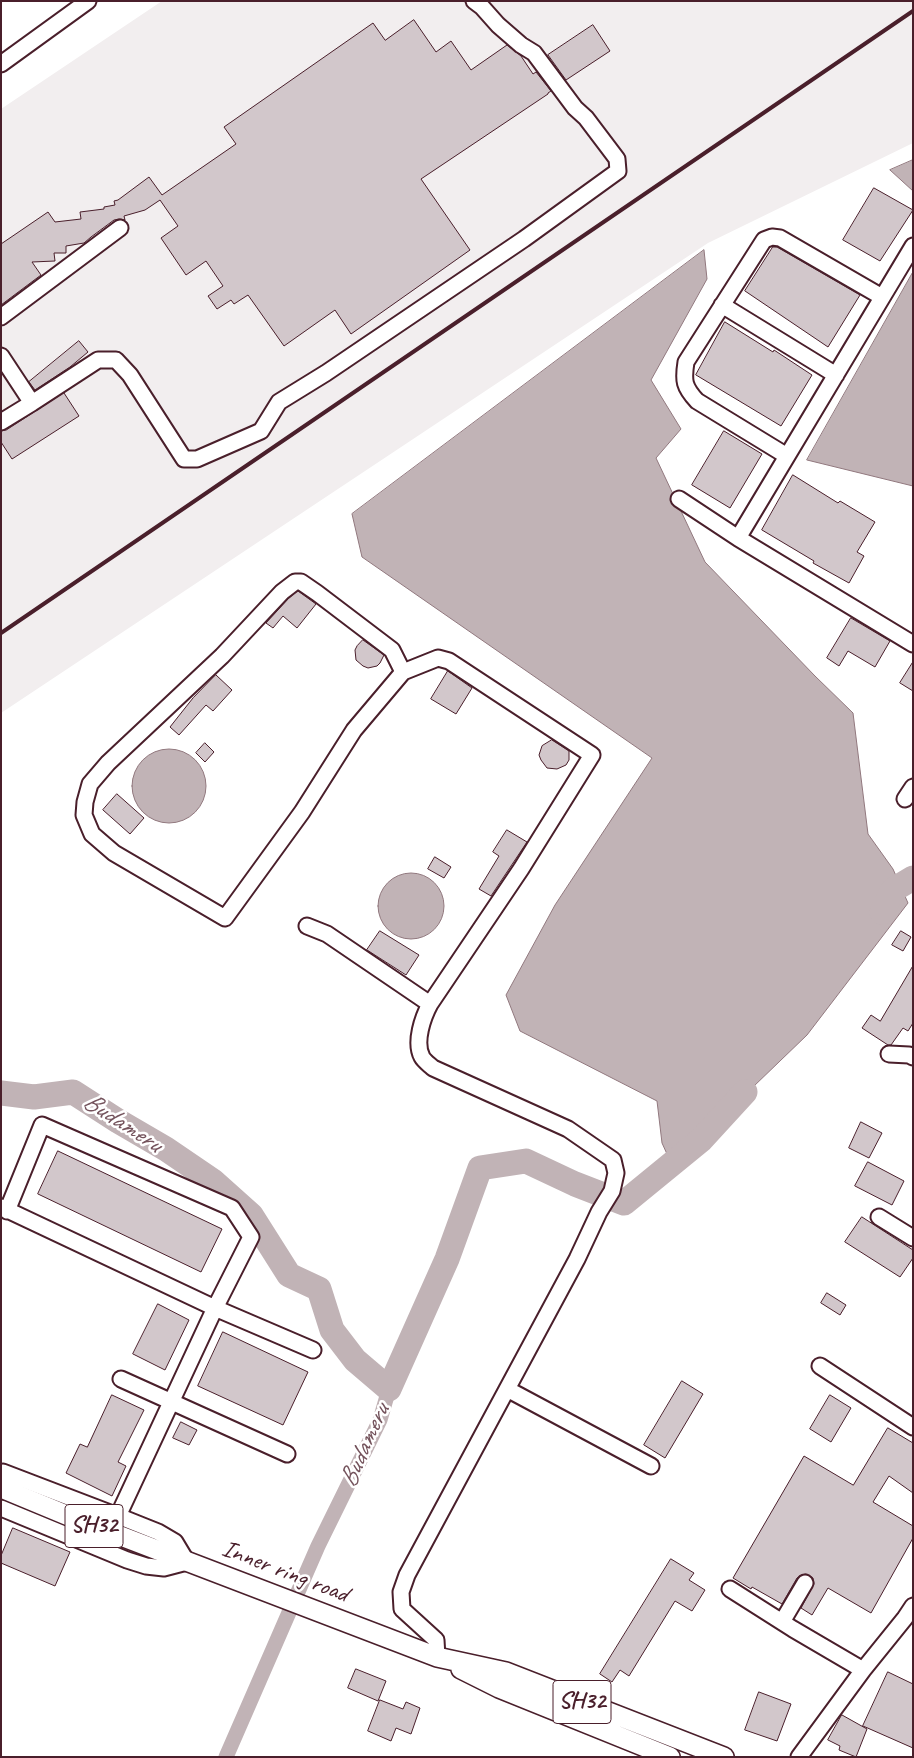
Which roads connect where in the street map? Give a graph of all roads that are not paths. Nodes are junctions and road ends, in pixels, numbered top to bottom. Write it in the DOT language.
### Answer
graph roads {
  1 [pos="88,1"];
  2 [pos="474,1"];
  3 [pos="1,64"];
  4 [pos="120,228"];
  5 [pos="913,246"];
  6 [pos="882,297"];
  7 [pos="722,305"];
  8 [pos="1,317"];
  9 [pos="1,356"];
  10 [pos="836,375"];
  11 [pos="32,403"];
  12 [pos="1,422"];
  13 [pos="787,456"];
  14 [pos="679,498"];
  15 [pos="738,538"];
  16 [pos="913,644"];
  17 [pos="403,672"];
  18 [pos="308,926"];
  19 [pos="430,1004"];
  20 [pos="911,1053"];
  21 [pos="888,1054"];
  22 [pos="4,1209"];
  23 [pos="879,1217"];
  24 [pos="913,1238"];
  25 [pos="215,1308"];
  26 [pos="312,1350"];
  27 [pos="820,1366"];
  28 [pos="121,1379"];
  29 [pos="507,1390"];
  30 [pos="172,1403"];
  31 [pos="913,1427"];
  32 [pos="287,1454"];
  33 [pos="651,1466"];
  34 [pos="1,1476"];
  35 [pos="1,1488"];
  36 [pos="1,1508"];
  37 [pos="118,1516"];
  38 [pos="187,1562"];
  39 [pos="805,1583"];
  40 [pos="730,1589"];
  41 [pos="910,1616"];
  42 [pos="782,1622"];
  43 [pos="437,1657"];
  44 [pos="863,1670"];
  45 [pos="670,1757"];
  46 [pos="724,1757"];
  47 [pos="799,1757"];
  1 -- 3 [label="street"];
  2 -- 11 [label="street"];
  4 -- 8 [label="street"];
  5 -- 6 [label="street"];
  6 -- 7 [label="street"];
  6 -- 10 [label="street"];
  7 -- 10 [label="street"];
  7 -- 13 [label="street"];
  9 -- 11 [label="street"];
  10 -- 13 [label="street"];
  11 -- 12 [label="street"];
  13 -- 15 [label="street"];
  14 -- 15 [label="street"];
  15 -- 16 [label="street"];
  17 -- 17 [label="street"];
  17 -- 19 [label="street"];
  18 -- 19 [label="street"];
  19 -- 29 [label="street"];
  20 -- 21 [label="street"];
  22 -- 25 [label="street"];
  22 -- 25 [label="street"];
  23 -- 24 [label="street"];
  25 -- 26 [label="street"];
  25 -- 30 [label="street"];
  27 -- 31 [label="street"];
  28 -- 30 [label="street"];
  29 -- 33 [label="street"];
  29 -- 43 [label="street"];
  30 -- 32 [label="street"];
  30 -- 37 [label="street"];
  34 -- 37 [label="street"];
  35 -- 38 [label="main road, SH32"];
  36 -- 38 [label="street"];
  37 -- 38 [label="street"];
  38 -- 43 [label="main road, Inner ring road / SH32"];
  39 -- 42 [label="street"];
  40 -- 42 [label="street"];
  41 -- 44 [label="street"];
  42 -- 44 [label="street"];
  43 -- 45 [label="main road, SH32"];
  43 -- 46 [label="main road, SH32"];
  44 -- 47 [label="street"];
}
